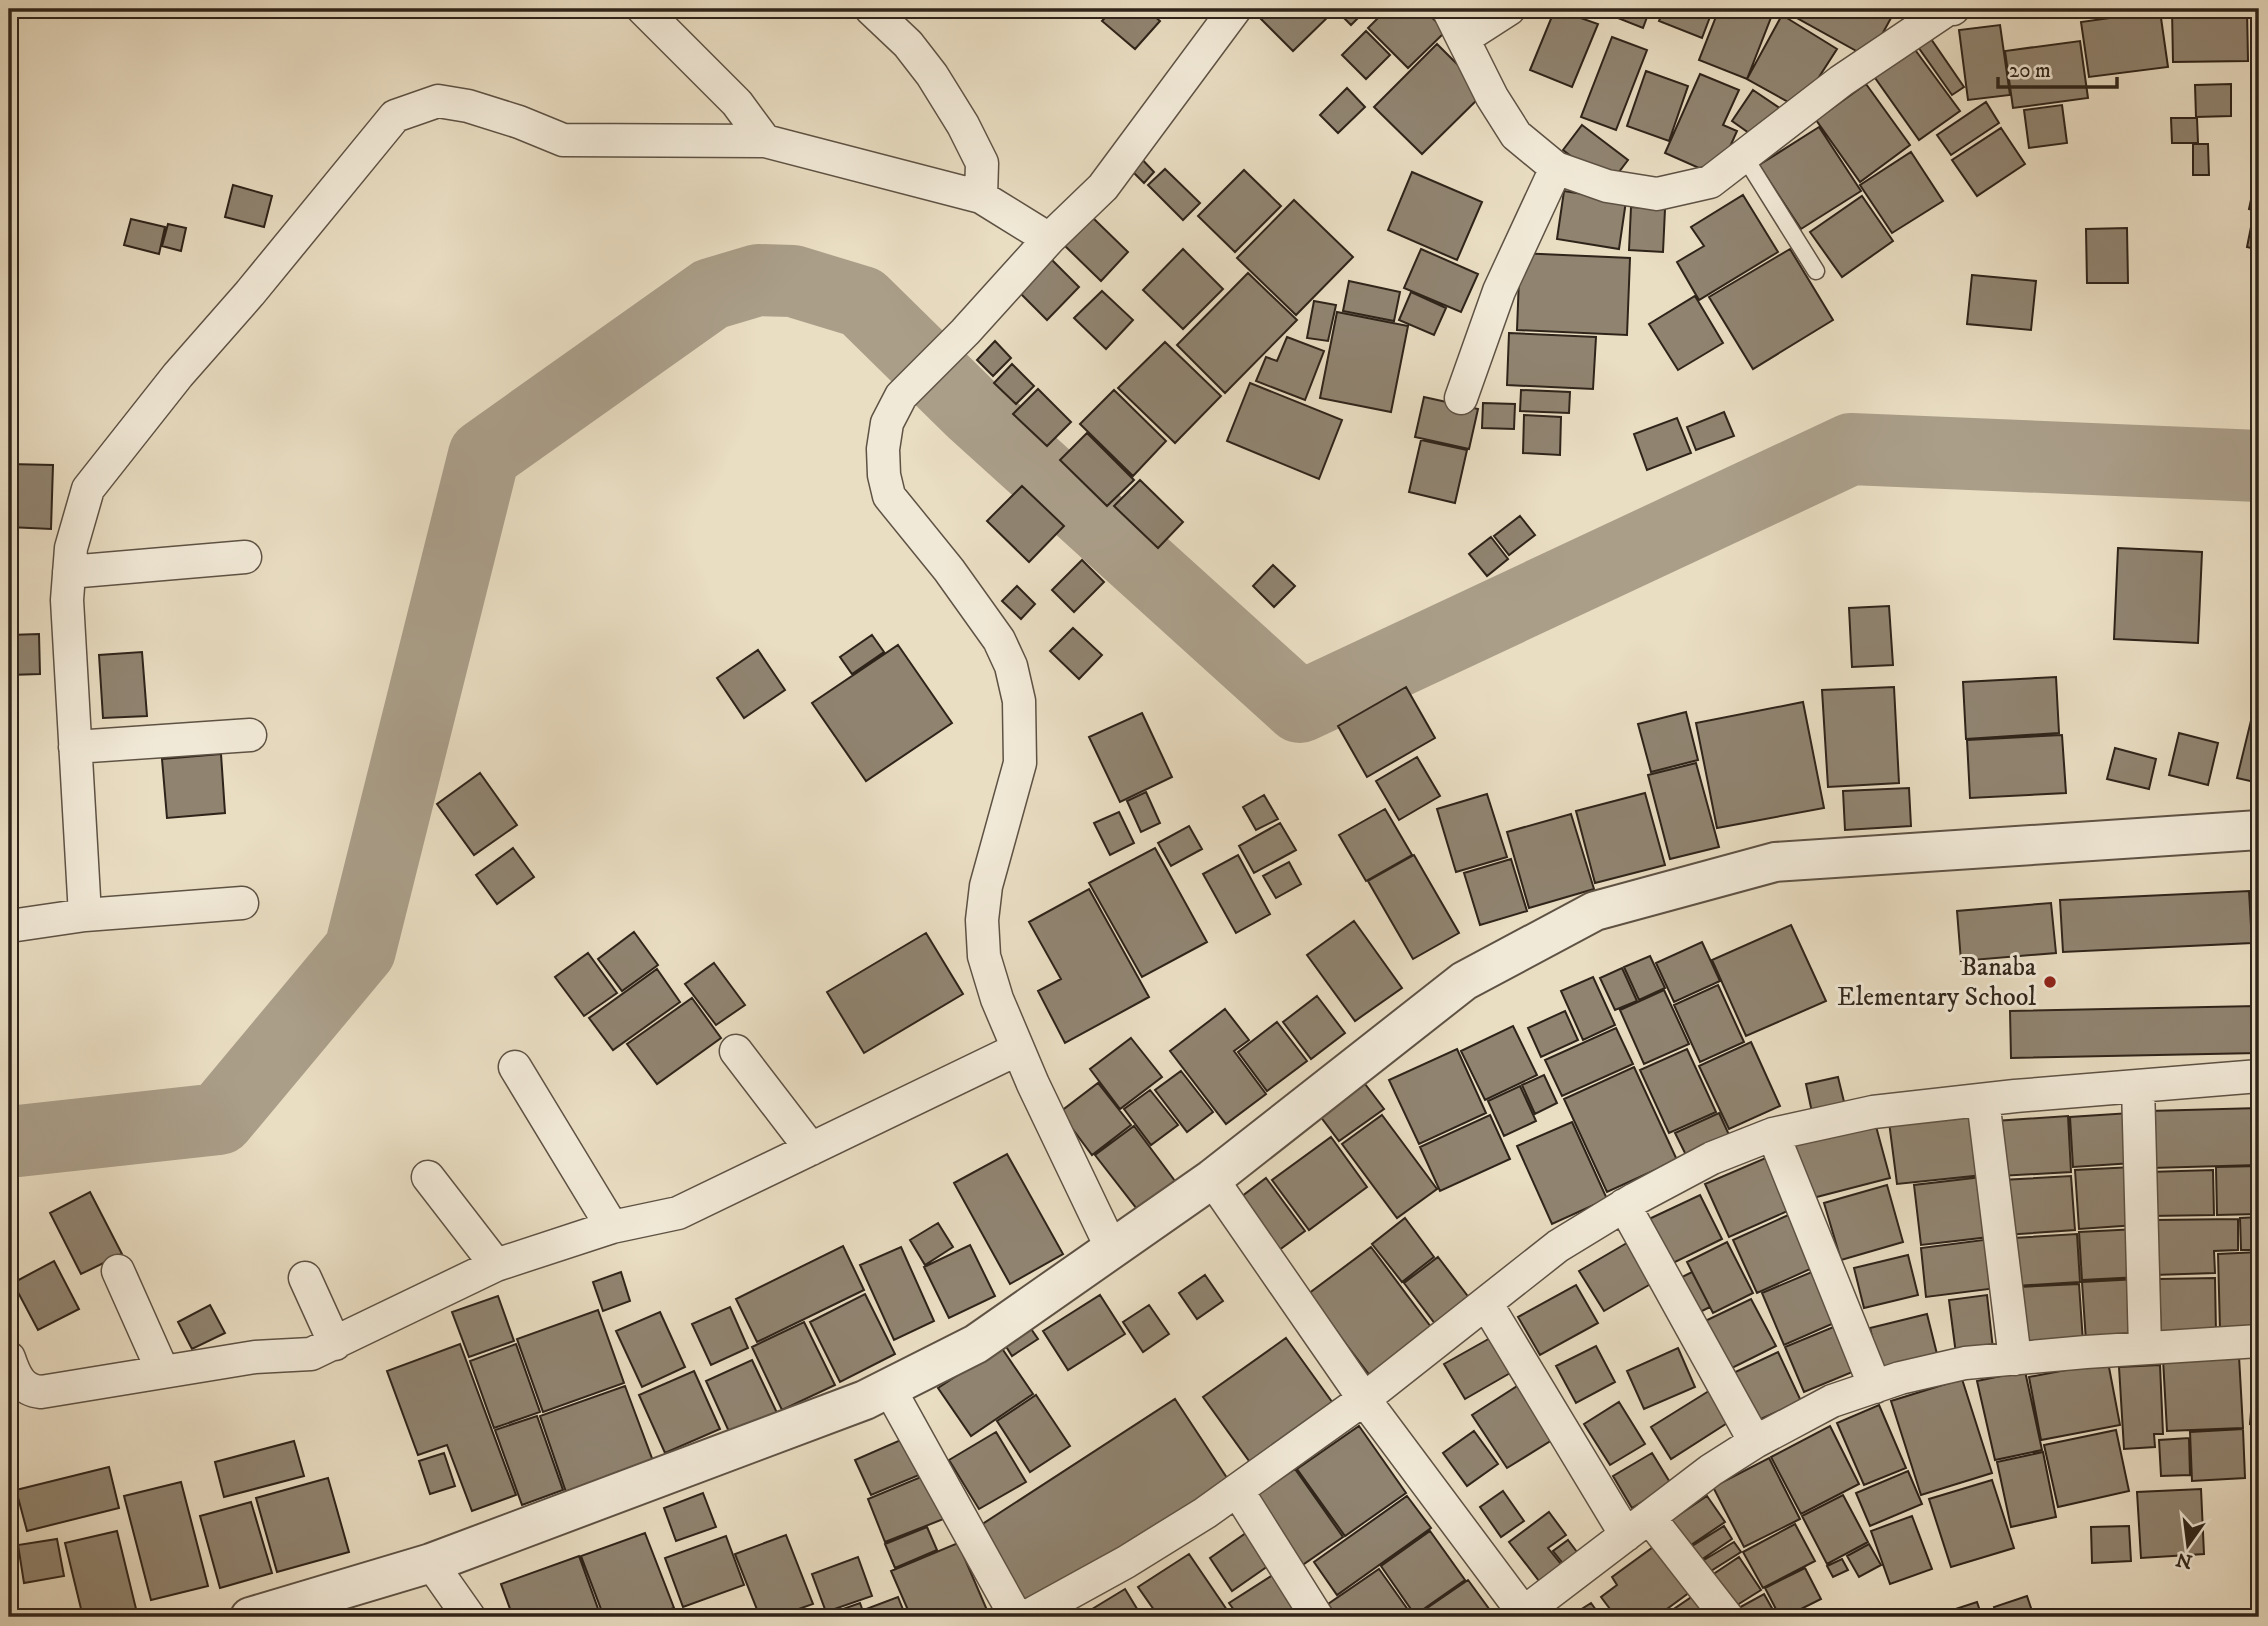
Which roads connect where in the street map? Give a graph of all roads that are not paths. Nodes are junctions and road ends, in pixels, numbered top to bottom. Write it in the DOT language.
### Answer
graph roads {
  1 [pos="643,9"];
  2 [pos="871,9"];
  3 [pos="1235,9"];
  4 [pos="1448,9"];
  5 [pos="1509,9"];
  6 [pos="1950,9"];
  7 [pos="1464,38"];
  8 [pos="765,141"];
  9 [pos="1744,156"];
  10 [pos="1556,169"];
  11 [pos="981,197"];
  12 [pos="1048,239"];
  13 [pos="1816,271"];
  14 [pos="1461,398"];
  15 [pos="245,557"];
  16 [pos="69,572"];
  17 [pos="250,735"];
  18 [pos="75,747"];
  19 [pos="2259,830"];
  20 [pos="242,903"];
  21 [pos="85,915"];
  22 [pos="10,926"];
  23 [pos="1018,1049"];
  24 [pos="736,1051"];
  25 [pos="515,1067"];
  26 [pos="2259,1076"];
  27 [pos="2138,1086"];
  28 [pos="1983,1100"];
  29 [pos="1773,1134"];
  30 [pos="811,1149"];
  31 [pos="428,1177"];
  32 [pos="1212,1179"];
  33 [pos="1624,1205"];
  34 [pos="612,1227"];
  35 [pos="1112,1249"];
  36 [pos="496,1265"];
  37 [pos="118,1272"];
  38 [pos="305,1278"];
  39 [pos="1486,1303"];
  40 [pos="2259,1341"];
  41 [pos="335,1344"];
  42 [pos="2145,1348"];
  43 [pos="9,1358"];
  44 [pos="2015,1359"];
  45 [pos="163,1372"];
  46 [pos="1875,1387"];
  47 [pos="889,1388"];
  48 [pos="1364,1399"];
  49 [pos="1755,1442"];
  50 [pos="1237,1490"];
  51 [pos="1638,1526"];
  52 [pos="430,1563"];
  53 [pos="1520,1615"];
  54 [pos="250,1617"];
  55 [pos="469,1617"];
  56 [pos="1016,1617"];
  57 [pos="1026,1617"];
  58 [pos="1317,1617"];
  59 [pos="1727,1617"];
  1 -- 8 [label="street"];
  2 -- 11 [label="street"];
  3 -- 12 [label="street"];
  4 -- 7 [label="street"];
  5 -- 7 [label="street"];
  6 -- 9 [label="street"];
  7 -- 10 [label="street"];
  8 -- 11 [label="street"];
  8 -- 16 [label="street"];
  9 -- 10 [label="street"];
  9 -- 13 [label="lane"];
  10 -- 14 [label="street"];
  11 -- 12 [label="street"];
  12 -- 23 [label="street"];
  15 -- 16 [label="street"];
  16 -- 18 [label="street"];
  17 -- 18 [label="street"];
  18 -- 21 [label="street"];
  19 -- 32 [label="street"];
  20 -- 21 [label="street"];
  21 -- 22 [label="street"];
  23 -- 30 [label="street"];
  23 -- 35 [label="street"];
  24 -- 30 [label="street"];
  25 -- 34 [label="street"];
  26 -- 27 [label="street"];
  27 -- 28 [label="street"];
  27 -- 42 [label="street"];
  28 -- 29 [label="street"];
  28 -- 44 [label="street"];
  29 -- 33 [label="street"];
  29 -- 46 [label="street"];
  30 -- 34 [label="street"];
  31 -- 36 [label="street"];
  32 -- 35 [label="street"];
  32 -- 48 [label="street"];
  33 -- 39 [label="street"];
  33 -- 49 [label="street"];
  34 -- 36 [label="street"];
  35 -- 47 [label="street"];
  36 -- 41 [label="street"];
  37 -- 45 [label="street"];
  38 -- 41 [label="street"];
  39 -- 48 [label="street"];
  39 -- 51 [label="street"];
  40 -- 42 [label="street"];
  41 -- 45 [label="street"];
  42 -- 44 [label="street"];
  43 -- 45 [label="street"];
  44 -- 46 [label="street"];
  46 -- 49 [label="street"];
  47 -- 52 [label="street"];
  47 -- 56 [label="street"];
  48 -- 50 [label="street"];
  48 -- 53 [label="street"];
  49 -- 51 [label="street"];
  50 -- 57 [label="street"];
  50 -- 58 [label="street"];
  51 -- 53 [label="street"];
  51 -- 59 [label="street"];
  52 -- 54 [label="street"];
  52 -- 55 [label="street"];
}
